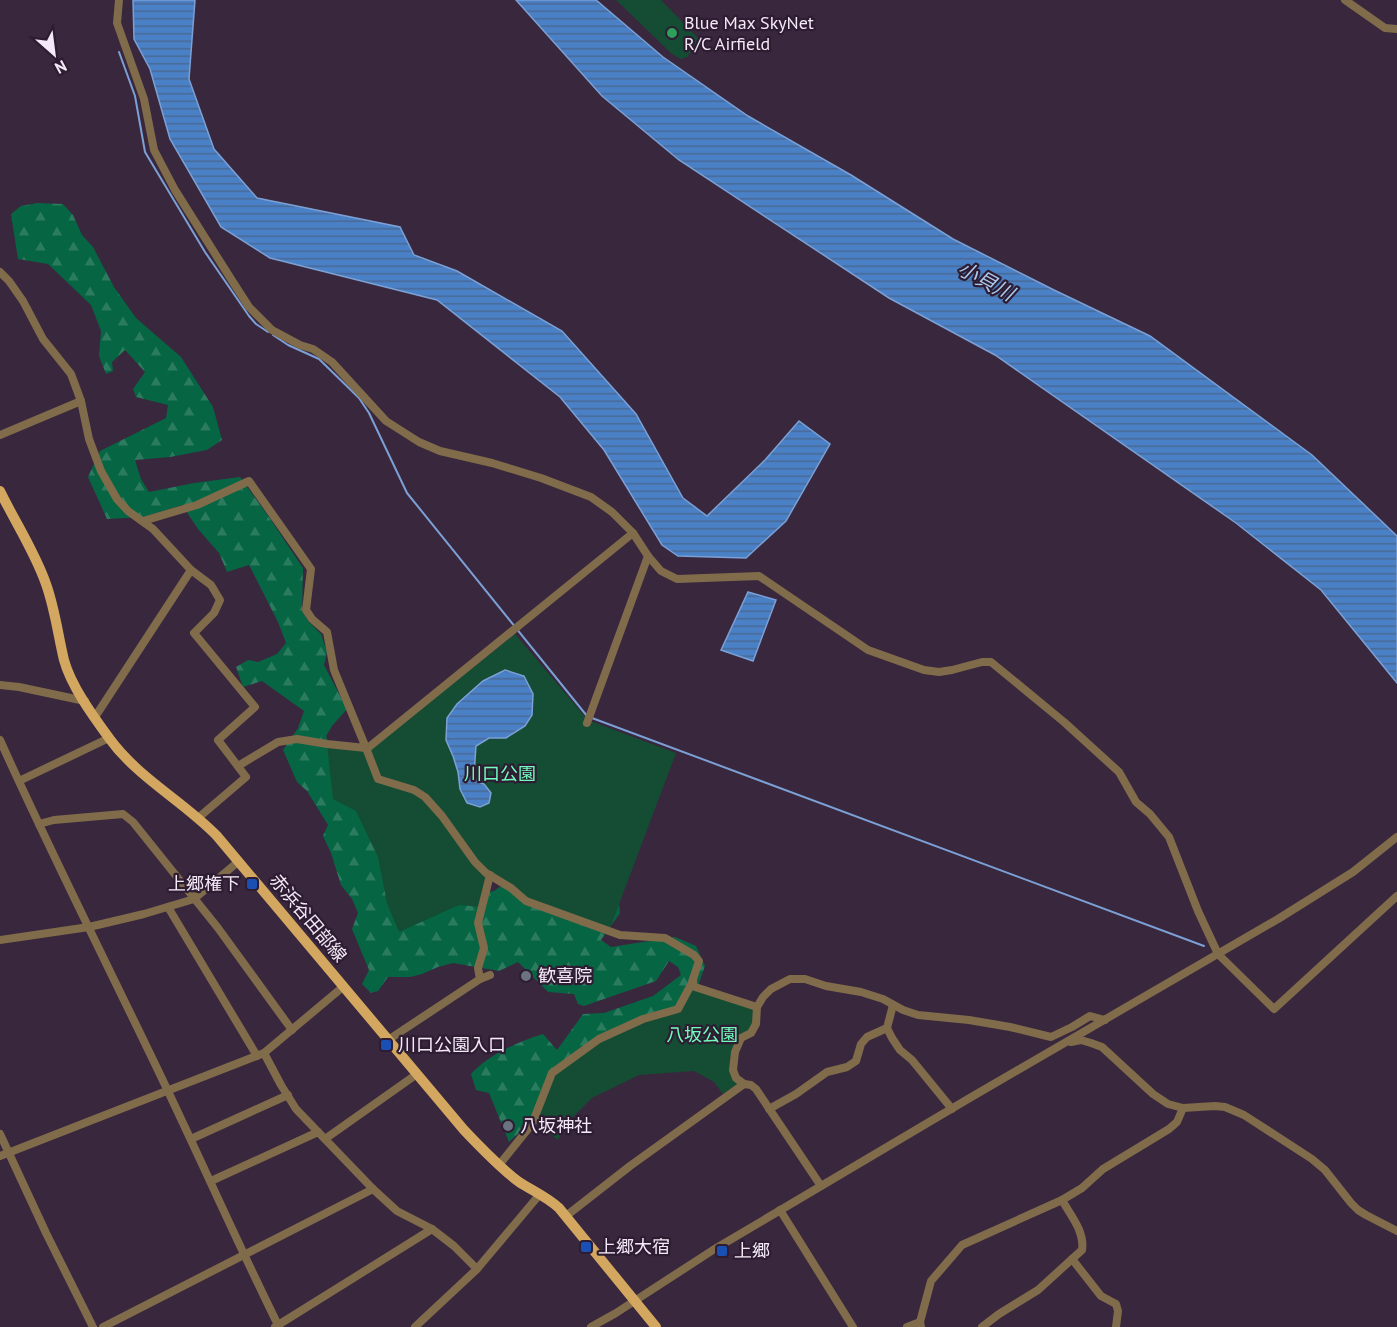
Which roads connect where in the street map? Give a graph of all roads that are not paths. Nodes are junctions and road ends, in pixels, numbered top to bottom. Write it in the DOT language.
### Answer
graph roads {
  1 [pos="119,0"];
  2 [pos="1345,0"];
  3 [pos="1397,28"];
  4 [pos="0,272"];
  5 [pos="81,401"];
  6 [pos="0,435"];
  7 [pos="0,491"];
  8 [pos="143,521"];
  9 [pos="633,532"];
  10 [pos="648,556"];
  11 [pos="191,570"];
  12 [pos="0,685"];
  13 [pos="85,702"];
  14 [pos="94,717"];
  15 [pos="587,723"];
  16 [pos="109,738"];
  17 [pos="0,740"];
  18 [pos="366,748"];
  19 [pos="238,766"];
  20 [pos="19,781"];
  21 [pos="198,818"];
  22 [pos="39,824"];
  23 [pos="1397,837"];
  24 [pos="239,861"];
  25 [pos="490,875"];
  26 [pos="1397,896"];
  27 [pos="194,899"];
  28 [pos="168,907"];
  29 [pos="89,927"];
  30 [pos="0,940"];
  31 [pos="1218,954"];
  32 [pos="490,975"];
  33 [pos="480,979"];
  34 [pos="693,981"];
  35 [pos="344,986"];
  36 [pos="893,1005"];
  37 [pos="757,1007"];
  38 [pos="1105,1020"];
  39 [pos="887,1028"];
  40 [pos="292,1030"];
  41 [pos="388,1040"];
  42 [pos="1067,1042"];
  43 [pos="261,1054"];
  44 [pos="417,1074"];
  45 [pos="744,1084"];
  46 [pos="168,1092"];
  47 [pos="288,1095"];
  48 [pos="1184,1108"];
  49 [pos="769,1109"];
  50 [pos="952,1109"];
  51 [pos="318,1132"];
  52 [pos="0,1134"];
  53 [pos="191,1139"];
  54 [pos="325,1139"];
  55 [pos="9,1152"];
  56 [pos="0,1156"];
  57 [pos="499,1165"];
  58 [pos="211,1181"];
  59 [pos="821,1186"];
  60 [pos="373,1188"];
  61 [pos="540,1194"];
  62 [pos="1062,1200"];
  63 [pos="780,1210"];
  64 [pos="566,1216"];
  65 [pos="432,1229"];
  66 [pos="1397,1231"];
  67 [pos="243,1255"];
  68 [pos="1072,1259"];
  69 [pos="477,1269"];
  70 [pos="634,1300"];
  71 [pos="920,1324"];
  72 [pos="277,1326"];
  73 [pos="93,1327"];
  74 [pos="104,1327"];
  75 [pos="415,1327"];
  76 [pos="591,1327"];
  77 [pos="656,1327"];
  78 [pos="853,1327"];
  79 [pos="907,1327"];
  80 [pos="982,1327"];
  81 [pos="1116,1327"];
  1 -- 9 [label="street"];
  2 -- 3 [label="street"];
  4 -- 5 [label="street"];
  5 -- 6 [label="street"];
  5 -- 8 [label="street"];
  7 -- 13 [label="main road, 赤浜谷田部線"];
  8 -- 11 [label="street"];
  8 -- 18 [label="street"];
  9 -- 10 [label="street"];
  9 -- 18 [label="street"];
  10 -- 15 [label="street"];
  10 -- 31 [label="street"];
  11 -- 14 [label="street"];
  11 -- 19 [label="street"];
  12 -- 13 [label="street"];
  13 -- 14 [label="main road, 赤浜谷田部線"];
  14 -- 16 [label="main road, 赤浜谷田部線"];
  16 -- 20 [label="street"];
  16 -- 21 [label="main road, 赤浜谷田部線"];
  17 -- 20 [label="street"];
  18 -- 19 [label="street"];
  18 -- 25 [label="street"];
  19 -- 21 [label="street"];
  20 -- 22 [label="street"];
  21 -- 24 [label="main road, 赤浜谷田部線"];
  22 -- 27 [label="street"];
  22 -- 29 [label="street"];
  23 -- 31 [label="street"];
  24 -- 27 [label="street"];
  24 -- 35 [label="main road, 赤浜谷田部線"];
  25 -- 33 [label="street"];
  25 -- 34 [label="street"];
  26 -- 31 [label="street"];
  27 -- 28 [label="street"];
  27 -- 40 [label="street"];
  28 -- 29 [label="street"];
  28 -- 43 [label="street"];
  29 -- 30 [label="street"];
  29 -- 46 [label="street"];
  31 -- 38 [label="street"];
  32 -- 33 [label="street"];
  33 -- 41 [label="street"];
  34 -- 37 [label="street"];
  34 -- 57 [label="street"];
  35 -- 40 [label="street"];
  35 -- 41 [label="main road, 赤浜谷田部線"];
  36 -- 37 [label="street"];
  36 -- 38 [label="street"];
  36 -- 39 [label="street"];
  37 -- 45 [label="street"];
  38 -- 42 [label="street"];
  39 -- 49 [label="street"];
  39 -- 50 [label="street"];
  40 -- 43 [label="street"];
  41 -- 44 [label="main road, 赤浜谷田部線"];
  42 -- 48 [label="street"];
  42 -- 50 [label="street"];
  43 -- 46 [label="street"];
  43 -- 47 [label="street"];
  44 -- 54 [label="street"];
  44 -- 57 [label="main road, 赤浜谷田部線"];
  45 -- 49 [label="street"];
  45 -- 64 [label="street"];
  46 -- 53 [label="street"];
  46 -- 55 [label="street"];
  47 -- 51 [label="street"];
  47 -- 53 [label="street"];
  48 -- 62 [label="street"];
  48 -- 66 [label="street"];
  49 -- 59 [label="street"];
  50 -- 59 [label="street"];
  51 -- 54 [label="street"];
  51 -- 58 [label="street"];
  52 -- 55 [label="street"];
  53 -- 58 [label="street"];
  54 -- 60 [label="street"];
  55 -- 56 [label="street"];
  55 -- 73 [label="street"];
  57 -- 61 [label="main road, 赤浜谷田部線"];
  58 -- 67 [label="street"];
  59 -- 63 [label="street"];
  60 -- 65 [label="street"];
  60 -- 67 [label="street"];
  61 -- 64 [label="main road, 赤浜谷田部線"];
  61 -- 69 [label="street"];
  62 -- 68 [label="street"];
  62 -- 71 [label="street"];
  63 -- 70 [label="street"];
  63 -- 78 [label="street"];
  64 -- 70 [label="main road, 赤浜谷田部線"];
  65 -- 69 [label="street"];
  65 -- 72 [label="street"];
  67 -- 72 [label="street"];
  67 -- 74 [label="street"];
  68 -- 80 [label="street"];
  68 -- 81 [label="street"];
  69 -- 75 [label="street"];
  70 -- 76 [label="street"];
  70 -- 77 [label="main road, 赤浜谷田部線"];
  71 -- 79 [label="street"];
}
